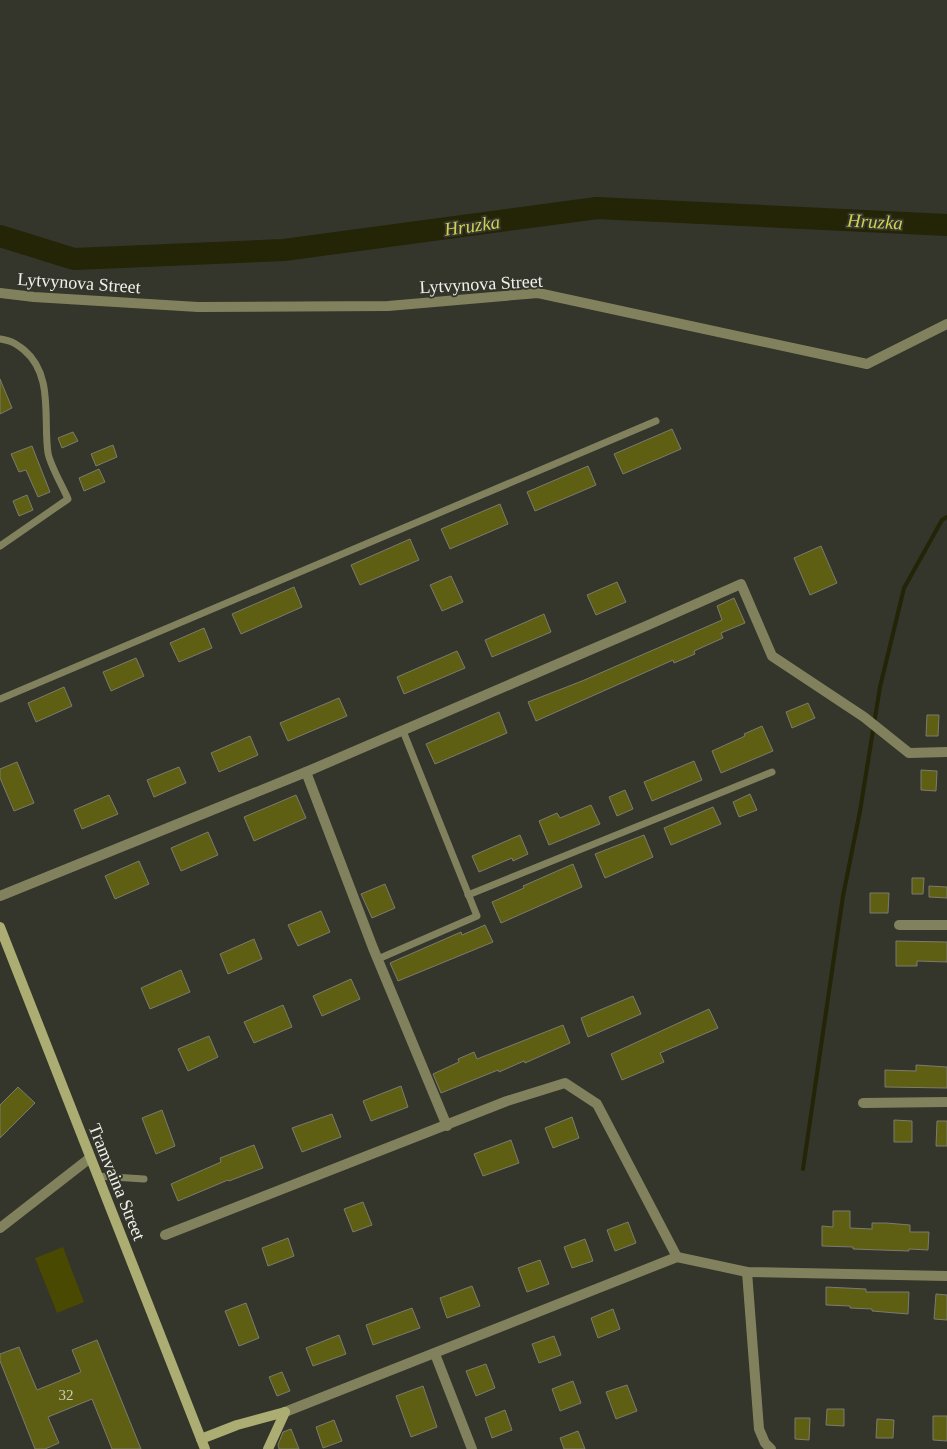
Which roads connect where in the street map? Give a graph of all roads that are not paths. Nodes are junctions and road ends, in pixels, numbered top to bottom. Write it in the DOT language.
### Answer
graph roads {
  1 [pos="0,293"];
  2 [pos="947,324"];
  3 [pos="0,339"];
  4 [pos="656,421"];
  5 [pos="0,546"];
  6 [pos="0,699"];
  7 [pos="403,732"];
  8 [pos="947,752"];
  9 [pos="306,772"];
  10 [pos="772,772"];
  11 [pos="468,895"];
  12 [pos="0,896"];
  13 [pos="899,925"];
  14 [pos="947,925"];
  15 [pos="0,927"];
  16 [pos="378,959"];
  17 [pos="947,1102"];
  18 [pos="863,1103"];
  19 [pos="446,1126"];
  20 [pos="90,1158"];
  21 [pos="97,1176"];
  22 [pos="144,1179"];
  23 [pos="0,1228"];
  24 [pos="166,1235"];
  25 [pos="677,1257"];
  26 [pos="747,1272"];
  27 [pos="947,1276"];
  28 [pos="435,1354"];
  29 [pos="285,1412"];
  30 [pos="201,1439"];
  31 [pos="205,1449"];
  32 [pos="268,1449"];
  33 [pos="472,1449"];
  34 [pos="771,1449"];
  1 -- 2 [label="street, Lytvynova Street"];
  3 -- 5 [label="lane"];
  4 -- 6 [label="lane"];
  7 -- 8 [label="street"];
  7 -- 9 [label="street"];
  7 -- 11 [label="lane"];
  9 -- 12 [label="street"];
  9 -- 16 [label="street"];
  10 -- 11 [label="lane"];
  11 -- 16 [label="lane"];
  13 -- 14 [label="street"];
  15 -- 20 [label="street, Tramvaina Street"];
  16 -- 19 [label="street"];
  17 -- 18 [label="street"];
  19 -- 24 [label="street"];
  19 -- 25 [label="street"];
  20 -- 21 [label="street, Tramvaina Street"];
  20 -- 23 [label="street"];
  21 -- 22 [label="lane"];
  21 -- 30 [label="street, Tramvaina Street"];
  25 -- 26 [label="street"];
  25 -- 28 [label="street"];
  26 -- 27 [label="street"];
  26 -- 34 [label="street"];
  28 -- 29 [label="street"];
  28 -- 33 [label="street"];
  29 -- 30 [label="street"];
  29 -- 32 [label="street"];
  30 -- 31 [label="street, Tramvaina Street"];
}
